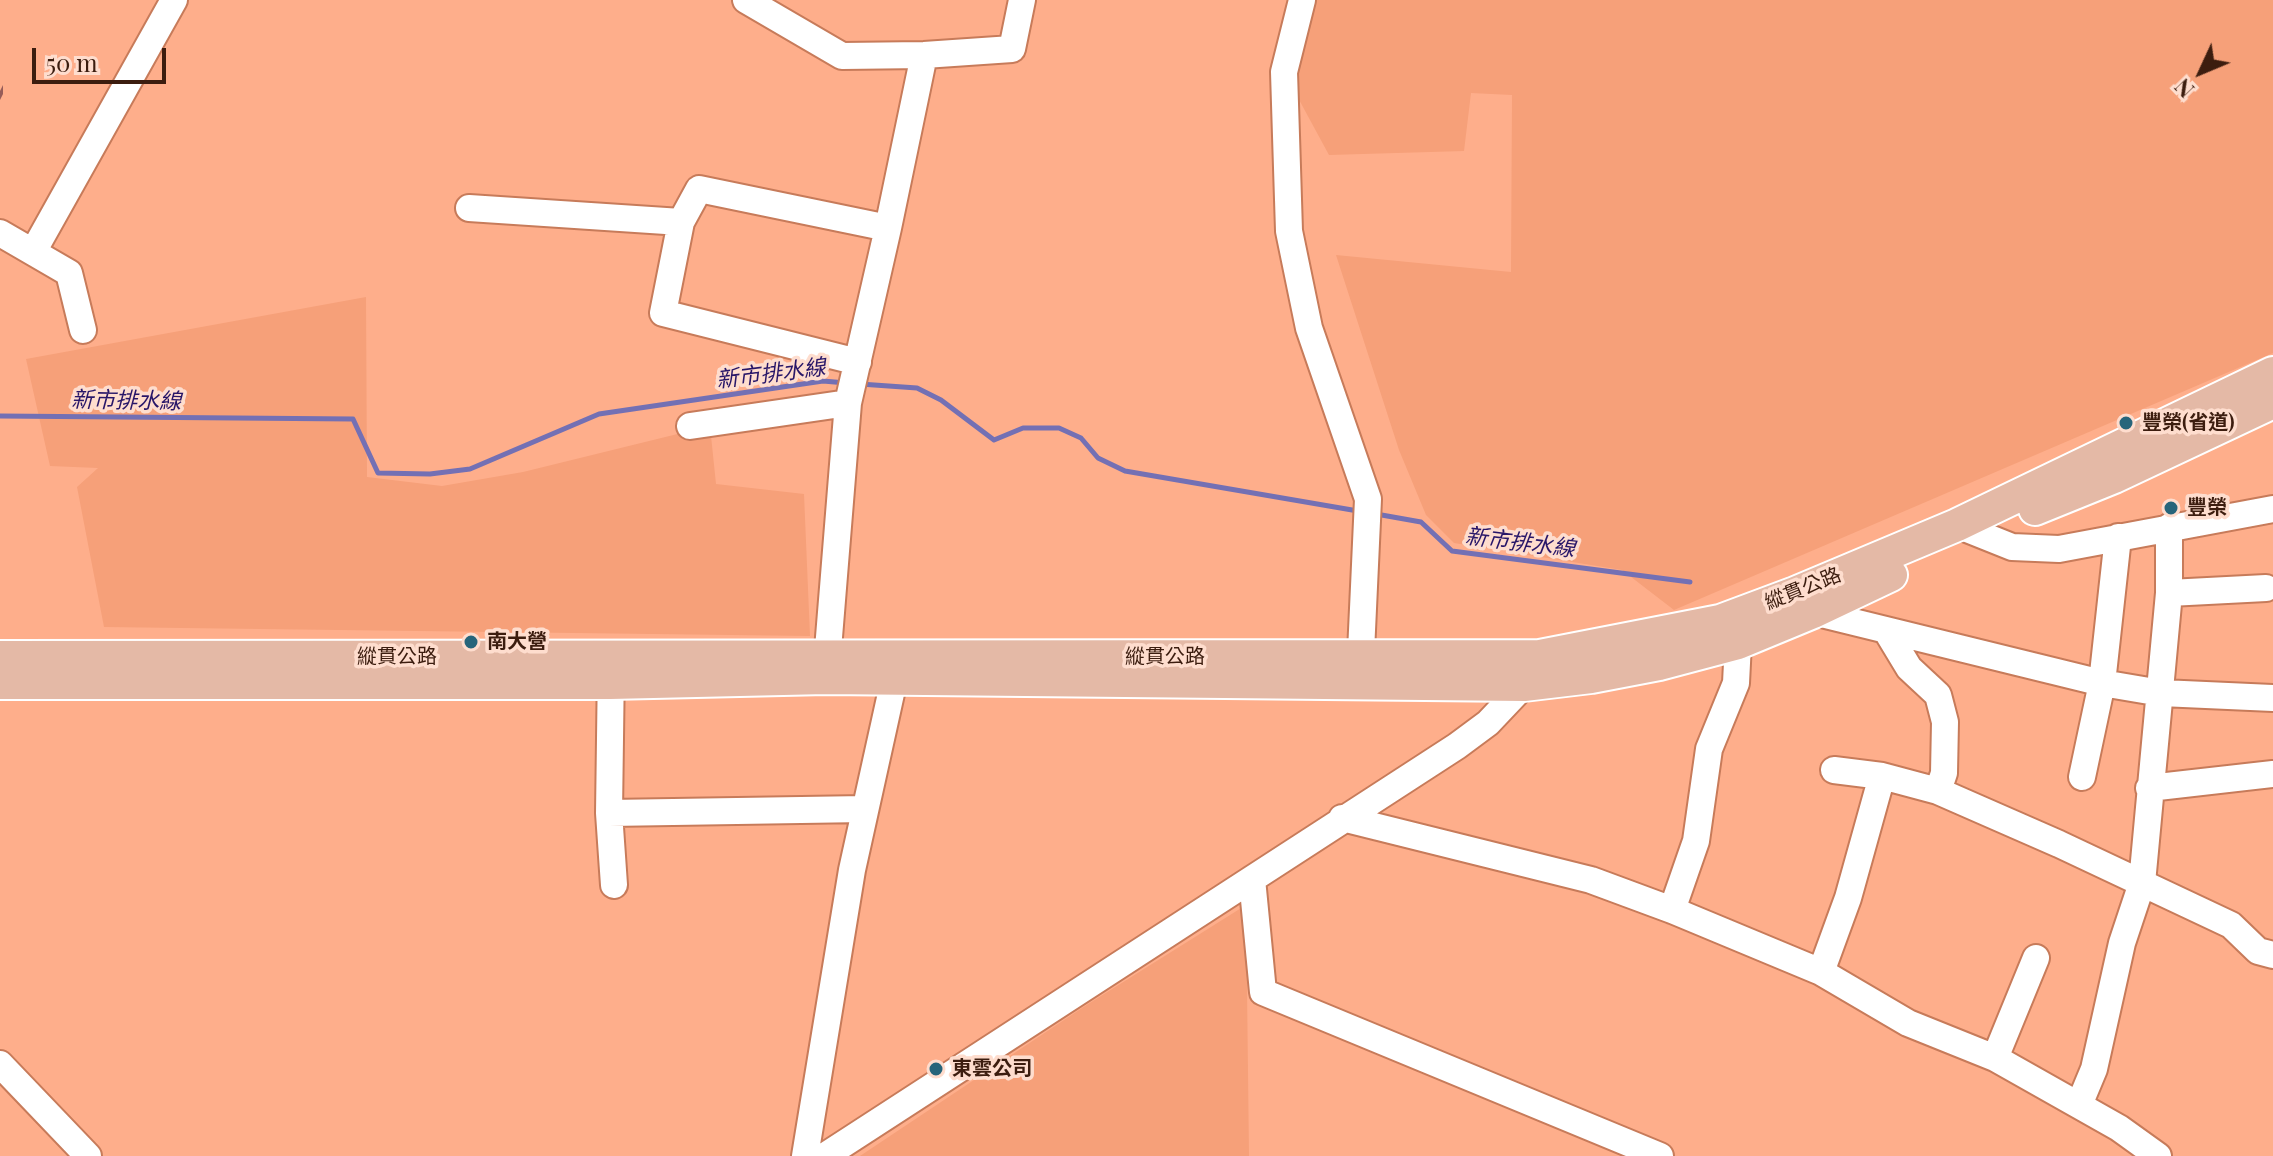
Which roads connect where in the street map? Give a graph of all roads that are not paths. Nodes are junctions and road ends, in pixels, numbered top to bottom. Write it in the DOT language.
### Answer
graph roads {
  1 [pos="174,0"];
  2 [pos="746,0"];
  3 [pos="1022,0"];
  4 [pos="1302,0"];
  5 [pos="924,55"];
  6 [pos="469,208"];
  7 [pos="681,222"];
  8 [pos="888,228"];
  9 [pos="0,233"];
  10 [pos="33,252"];
  11 [pos="83,330"];
  12 [pos="858,362"];
  13 [pos="2273,373"];
  14 [pos="2273,402"];
  15 [pos="848,403"];
  16 [pos="690,426"];
  17 [pos="2273,509"];
  18 [pos="2169,527"];
  19 [pos="1966,529"];
  20 [pos="2118,537"];
  21 [pos="2266,588"];
  22 [pos="2169,593"];
  23 [pos="1813,612"];
  24 [pos="1886,630"];
  25 [pos="1738,643"];
  26 [pos="1540,656"];
  27 [pos="0,657"];
  28 [pos="826,666"];
  29 [pos="610,670"];
  30 [pos="1360,671"];
  31 [pos="894,680"];
  32 [pos="0,683"];
  33 [pos="2102,683"];
  34 [pos="1524,685"];
  35 [pos="2161,693"];
  36 [pos="2273,698"];
  37 [pos="1834,770"];
  38 [pos="2273,774"];
  39 [pos="1882,776"];
  40 [pos="2082,777"];
  41 [pos="2149,788"];
  42 [pos="1938,791"];
  43 [pos="865,809"];
  44 [pos="609,813"];
  45 [pos="1342,818"];
  46 [pos="1252,879"];
  47 [pos="2142,883"];
  48 [pos="614,885"];
  49 [pos="1672,910"];
  50 [pos="2273,955"];
  51 [pos="2036,958"];
  52 [pos="1821,972"];
  53 [pos="1995,1058"];
  54 [pos="0,1064"];
  55 [pos="2079,1105"];
  56 [pos="88,1156"];
  57 [pos="805,1156"];
  58 [pos="825,1156"];
  59 [pos="1660,1156"];
  60 [pos="2158,1156"];
  1 -- 10 [label="street"];
  2 -- 5 [label="street"];
  3 -- 5 [label="street"];
  4 -- 30 [label="street"];
  5 -- 8 [label="street"];
  6 -- 7 [label="street"];
  7 -- 8 [label="street"];
  7 -- 12 [label="street"];
  8 -- 12 [label="street"];
  9 -- 10 [label="street"];
  10 -- 11 [label="street"];
  12 -- 15 [label="street"];
  13 -- 19 [label="main road, 縱貫公路"];
  14 -- 19 [label="main road, 縱貫公路"];
  15 -- 16 [label="street"];
  15 -- 28 [label="street"];
  17 -- 18 [label="street"];
  18 -- 20 [label="street"];
  18 -- 22 [label="street"];
  19 -- 20 [label="street"];
  19 -- 23 [label="main road, 縱貫公路"];
  19 -- 26 [label="main road, 縱貫公路"];
  20 -- 33 [label="street"];
  21 -- 22 [label="street"];
  22 -- 35 [label="street"];
  23 -- 24 [label="street"];
  23 -- 25 [label="main road, 縱貫公路"];
  24 -- 33 [label="street"];
  24 -- 42 [label="street"];
  25 -- 34 [label="main road, 縱貫公路"];
  25 -- 49 [label="street"];
  26 -- 30 [label="main road, 縱貫公路"];
  26 -- 34 [label="street"];
  27 -- 29 [label="main road, 縱貫公路"];
  28 -- 29 [label="main road, 縱貫公路"];
  28 -- 30 [label="main road, 縱貫公路"];
  28 -- 31 [label="main road, 縱貫公路"];
  29 -- 32 [label="main road, 縱貫公路"];
  29 -- 44 [label="street"];
  30 -- 31 [label="main road, 縱貫公路"];
  30 -- 34 [label="main road, 縱貫公路"];
  31 -- 43 [label="street"];
  33 -- 35 [label="street"];
  33 -- 40 [label="street"];
  34 -- 45 [label="street"];
  35 -- 36 [label="street"];
  35 -- 41 [label="street"];
  37 -- 39 [label="street"];
  38 -- 41 [label="street"];
  39 -- 42 [label="street"];
  39 -- 52 [label="street"];
  41 -- 47 [label="street"];
  42 -- 47 [label="street"];
  43 -- 44 [label="street"];
  43 -- 57 [label="street"];
  44 -- 48 [label="street"];
  45 -- 46 [label="street"];
  45 -- 49 [label="street"];
  46 -- 58 [label="street"];
  46 -- 59 [label="street"];
  47 -- 50 [label="street"];
  47 -- 55 [label="street"];
  49 -- 52 [label="street"];
  51 -- 53 [label="street"];
  52 -- 53 [label="street"];
  53 -- 55 [label="street"];
  54 -- 56 [label="street"];
  55 -- 60 [label="street"];
}
